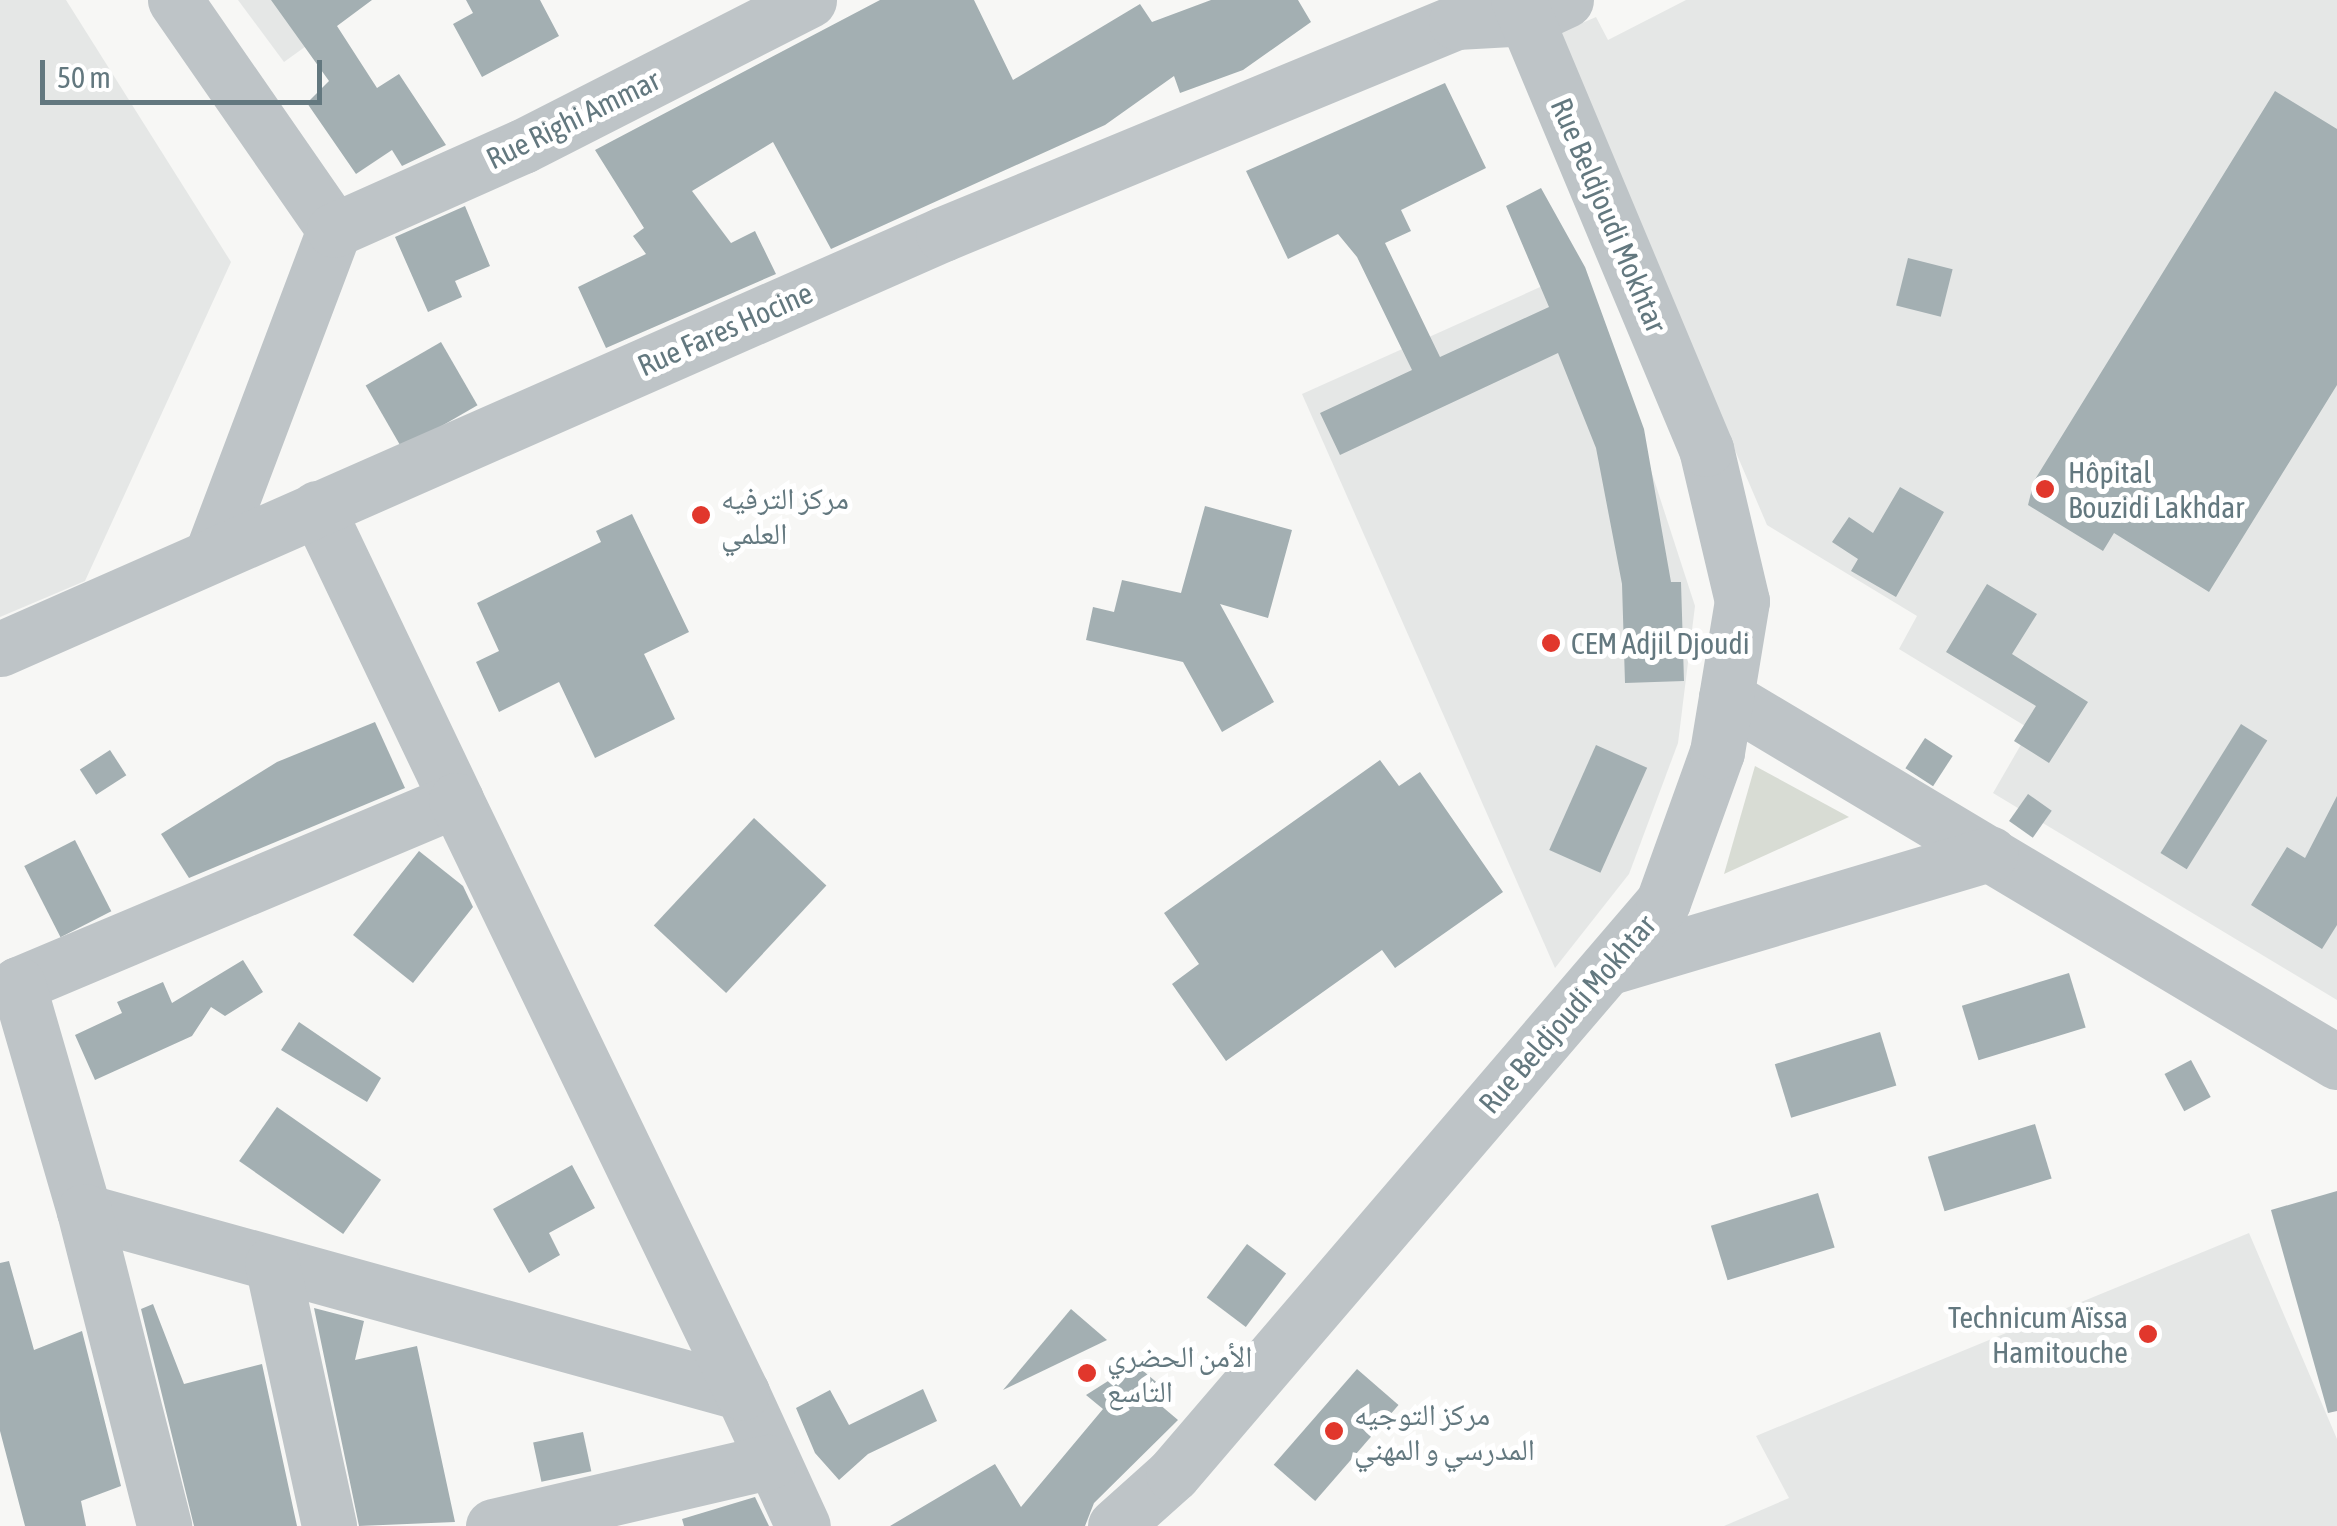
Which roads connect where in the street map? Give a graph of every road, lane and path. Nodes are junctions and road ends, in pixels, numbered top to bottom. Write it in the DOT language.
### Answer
graph roads {
  1 [pos="174,0"];
  2 [pos="808,0"];
  3 [pos="1538,6"];
  4 [pos="334,230"];
  5 [pos="317,508"];
  6 [pos="212,553"];
  7 [pos="0,650"];
  8 [pos="1726,697"];
  9 [pos="456,800"];
  10 [pos="1990,854"];
  11 [pos="1607,968"];
  12 [pos="2337,1062"];
  13 [pos="84,1210"];
  14 [pos="272,1264"];
  15 [pos="742,1393"];
  16 [pos="769,1462"];
  17 [pos="164,1526"];
  18 [pos="329,1526"];
  19 [pos="493,1526"];
  20 [pos="804,1526"];
  21 [pos="1116,1526"];
  1 -- 4 [label="street"];
  2 -- 4 [label="street, Rue Righi Ammar"];
  3 -- 5 [label="street, Rue Fares Hocine"];
  3 -- 8 [label="street, Rue Beldjoudi Mokhtar"];
  4 -- 6 [label="street"];
  5 -- 6 [label="street, Rue Fares Hocine"];
  5 -- 9 [label="street"];
  6 -- 7 [label="street, Rue Fares Hocine"];
  8 -- 10 [label="street"];
  8 -- 11 [label="street, Rue Beldjoudi Mokhtar"];
  9 -- 13 [label="street"];
  9 -- 15 [label="street"];
  10 -- 11 [label="street"];
  10 -- 12 [label="street"];
  11 -- 21 [label="street, Rue Beldjoudi Mokhtar"];
  13 -- 14 [label="street"];
  13 -- 17 [label="street"];
  14 -- 15 [label="street"];
  14 -- 18 [label="street"];
  15 -- 16 [label="street"];
  16 -- 19 [label="street"];
  16 -- 20 [label="street"];
}
